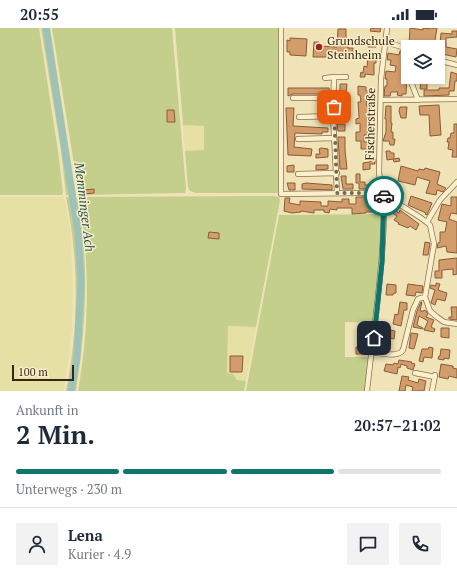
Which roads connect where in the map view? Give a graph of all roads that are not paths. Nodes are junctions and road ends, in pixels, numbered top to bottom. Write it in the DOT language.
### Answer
graph roads {
  1 [pos="281,28"];
  2 [pos="388,28"];
  3 [pos="386,42"];
  4 [pos="401,47"];
  5 [pos="445,62"];
  6 [pos="457,65"];
  7 [pos="334,77"];
  8 [pos="346,77"];
  9 [pos="325,78"];
  10 [pos="412,84"];
  11 [pos="293,98"];
  12 [pos="334,98"];
  13 [pos="457,99"];
  14 [pos="381,100"];
  15 [pos="418,100"];
  16 [pos="333,116"];
  17 [pos="299,117"];
  18 [pos="334,138"];
  19 [pos="298,139"];
  20 [pos="337,173"];
  21 [pos="298,174"];
  22 [pos="457,182"];
  23 [pos="383,192"];
  24 [pos="337,193"];
  25 [pos="427,222"];
  26 [pos="424,297"];
  27 [pos="457,324"];
  28 [pos="372,352"];
  29 [pos="415,373"];
  30 [pos="367,391"];
  31 [pos="432,391"];
  1 -- 24 [label="street"];
  2 -- 3 [label="street, Fischerstraße"];
  3 -- 4 [label="street"];
  3 -- 14 [label="street, Fischerstraße"];
  5 -- 6 [label="street"];
  7 -- 8 [label="street"];
  7 -- 9 [label="street"];
  7 -- 12 [label="street"];
  10 -- 15 [label="street"];
  11 -- 12 [label="street"];
  12 -- 16 [label="street"];
  13 -- 15 [label="street"];
  14 -- 15 [label="street"];
  14 -- 23 [label="street, Fischerstraße"];
  16 -- 17 [label="street"];
  16 -- 18 [label="street"];
  18 -- 19 [label="street"];
  18 -- 20 [label="street"];
  20 -- 21 [label="street"];
  20 -- 24 [label="street"];
  22 -- 25 [label="street"];
  23 -- 24 [label="street"];
  23 -- 25 [label="street"];
  23 -- 28 [label="street, Fischerstraße"];
  25 -- 26 [label="street"];
  26 -- 27 [label="street"];
  26 -- 28 [label="street"];
  28 -- 30 [label="street, Fischerstraße"];
  29 -- 31 [label="street"];
}
